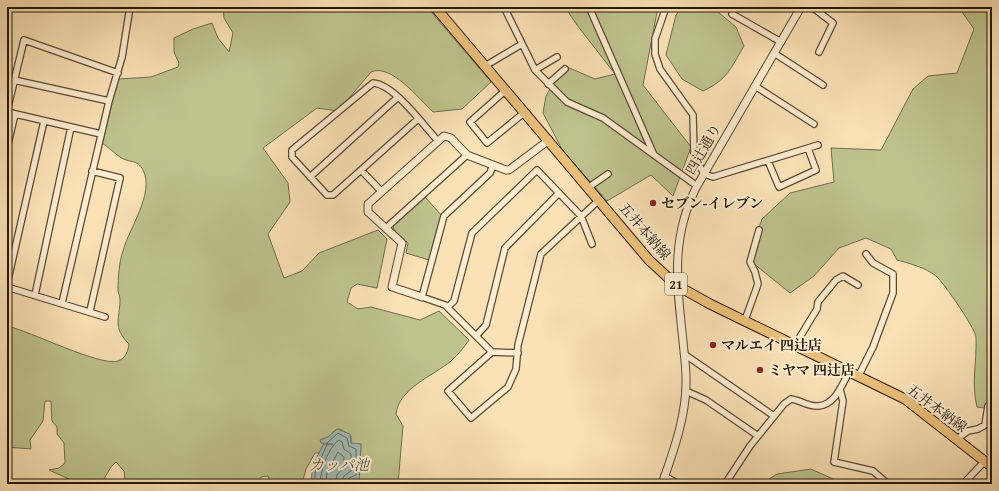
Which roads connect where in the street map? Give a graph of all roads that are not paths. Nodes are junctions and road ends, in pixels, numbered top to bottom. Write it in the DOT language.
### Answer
graph roads {
  1 [pos="130,7"];
  2 [pos="435,7"];
  3 [pos="504,7"];
  4 [pos="589,7"];
  5 [pos="666,7"];
  6 [pos="812,7"];
  7 [pos="799,8"];
  8 [pos="732,14"];
  9 [pos="781,42"];
  10 [pos="522,44"];
  11 [pos="819,52"];
  12 [pos="774,53"];
  13 [pos="557,57"];
  14 [pos="485,66"];
  15 [pos="565,69"];
  16 [pos="535,70"];
  17 [pos="118,73"];
  18 [pos="14,80"];
  19 [pos="548,84"];
  20 [pos="823,84"];
  21 [pos="755,86"];
  22 [pos="506,90"];
  23 [pos="398,97"];
  24 [pos="109,101"];
  25 [pos="7,112"];
  26 [pos="525,112"];
  27 [pos="15,114"];
  28 [pos="418,119"];
  29 [pos="44,121"];
  30 [pos="814,124"];
  31 [pos="71,127"];
  32 [pos="101,134"];
  33 [pos="549,140"];
  34 [pos="438,141"];
  35 [pos="818,145"];
  36 [pos="7,148"];
  37 [pos="808,148"];
  38 [pos="466,155"];
  39 [pos="655,156"];
  40 [pos="768,161"];
  41 [pos="493,165"];
  42 [pos="361,170"];
  43 [pos="92,171"];
  44 [pos="608,174"];
  45 [pos="704,174"];
  46 [pos="310,177"];
  47 [pos="697,186"];
  48 [pos="588,187"];
  49 [pos="381,191"];
  50 [pos="558,193"];
  51 [pos="599,200"];
  52 [pos="581,216"];
  53 [pos="386,228"];
  54 [pos="759,230"];
  55 [pos="592,244"];
  56 [pos="866,254"];
  57 [pos="7,284"];
  58 [pos="858,284"];
  59 [pos="676,285"];
  60 [pos="7,287"];
  61 [pos="35,295"];
  62 [pos="422,297"];
  63 [pos="62,303"];
  64 [pos="448,307"];
  65 [pos="90,311"];
  66 [pos="105,317"];
  67 [pos="745,320"];
  68 [pos="476,336"];
  69 [pos="795,345"];
  70 [pos="492,352"];
  71 [pos="518,353"];
  72 [pos="684,354"];
  73 [pos="849,372"];
  74 [pos="858,377"];
  75 [pos="840,389"];
  76 [pos="686,391"];
  77 [pos="992,402"];
  78 [pos="774,416"];
  79 [pos="758,436"];
  80 [pos="958,440"];
  81 [pos="988,464"];
  82 [pos="664,476"];
  83 [pos="662,484"];
  84 [pos="679,484"];
  85 [pos="725,484"];
  86 [pos="888,484"];
  87 [pos="963,484"];
  1 -- 17 [label="street"];
  2 -- 14 [label="main road, 五井本納線 / 21"];
  3 -- 10 [label="street"];
  4 -- 39 [label="street"];
  5 -- 45 [label="street"];
  6 -- 11 [label="street"];
  7 -- 9 [label="street, 四辻通り"];
  8 -- 9 [label="street"];
  9 -- 12 [label="street, 四辻通り"];
  10 -- 14 [label="street"];
  10 -- 16 [label="street"];
  12 -- 20 [label="street"];
  12 -- 21 [label="street, 四辻通り"];
  13 -- 16 [label="street"];
  14 -- 22 [label="main road, 五井本納線 / 21"];
  15 -- 19 [label="street"];
  16 -- 19 [label="street"];
  17 -- 18 [label="street"];
  17 -- 24 [label="street"];
  18 -- 24 [label="street"];
  18 -- 25 [label="street"];
  19 -- 39 [label="street"];
  21 -- 30 [label="street"];
  21 -- 45 [label="street, 四辻通り"];
  22 -- 26 [label="main road, 五井本納線 / 21"];
  22 -- 26 [label="street"];
  23 -- 28 [label="street"];
  23 -- 46 [label="street"];
  23 -- 46 [label="street"];
  24 -- 32 [label="street"];
  25 -- 27 [label="street"];
  26 -- 33 [label="main road, 五井本納線 / 21"];
  27 -- 29 [label="street"];
  27 -- 36 [label="street"];
  28 -- 34 [label="street"];
  28 -- 42 [label="street"];
  29 -- 31 [label="street"];
  29 -- 57 [label="street"];
  31 -- 32 [label="street"];
  31 -- 61 [label="street"];
  32 -- 43 [label="street"];
  33 -- 41 [label="street"];
  33 -- 48 [label="main road, 五井本納線 / 21"];
  34 -- 38 [label="street"];
  34 -- 49 [label="street"];
  35 -- 37 [label="street"];
  37 -- 40 [label="street"];
  37 -- 40 [label="street"];
  38 -- 41 [label="street"];
  38 -- 53 [label="street"];
  39 -- 47 [label="street"];
  40 -- 45 [label="street"];
  41 -- 62 [label="street"];
  42 -- 46 [label="street"];
  42 -- 49 [label="street"];
  43 -- 63 [label="street"];
  43 -- 65 [label="street"];
  44 -- 48 [label="street"];
  45 -- 47 [label="street, 四辻通り"];
  47 -- 59 [label="street, 四辻通り"];
  48 -- 51 [label="main road, 五井本納線 / 21"];
  49 -- 53 [label="street"];
  50 -- 52 [label="street"];
  50 -- 64 [label="street"];
  50 -- 68 [label="street"];
  51 -- 52 [label="street"];
  51 -- 59 [label="main road, 五井本納線 / 21"];
  52 -- 55 [label="street"];
  52 -- 71 [label="street"];
  53 -- 62 [label="street"];
  54 -- 67 [label="street"];
  56 -- 74 [label="street"];
  58 -- 69 [label="street"];
  59 -- 67 [label="main road, 五井本納線 / 21"];
  59 -- 72 [label="street, 四辻通り"];
  60 -- 61 [label="street"];
  61 -- 63 [label="street"];
  62 -- 64 [label="street"];
  63 -- 65 [label="street"];
  64 -- 68 [label="street"];
  65 -- 66 [label="street"];
  67 -- 69 [label="main road, 五井本納線 / 21"];
  68 -- 70 [label="street"];
  69 -- 73 [label="main road, 五井本納線 / 21"];
  70 -- 71 [label="street"];
  70 -- 71 [label="street"];
  72 -- 76 [label="street, 四辻通り"];
  72 -- 78 [label="street"];
  73 -- 74 [label="main road, 五井本納線 / 21"];
  73 -- 75 [label="street"];
  74 -- 80 [label="main road, 五井本納線 / 21"];
  75 -- 78 [label="street"];
  75 -- 86 [label="street"];
  76 -- 79 [label="street"];
  76 -- 82 [label="street, 四辻通り"];
  77 -- 80 [label="street"];
  78 -- 79 [label="street"];
  79 -- 85 [label="street"];
  80 -- 81 [label="main road, 五井本納線 / 21"];
  81 -- 87 [label="street"];
  82 -- 83 [label="street, 四辻通り"];
  82 -- 84 [label="street"];
}
